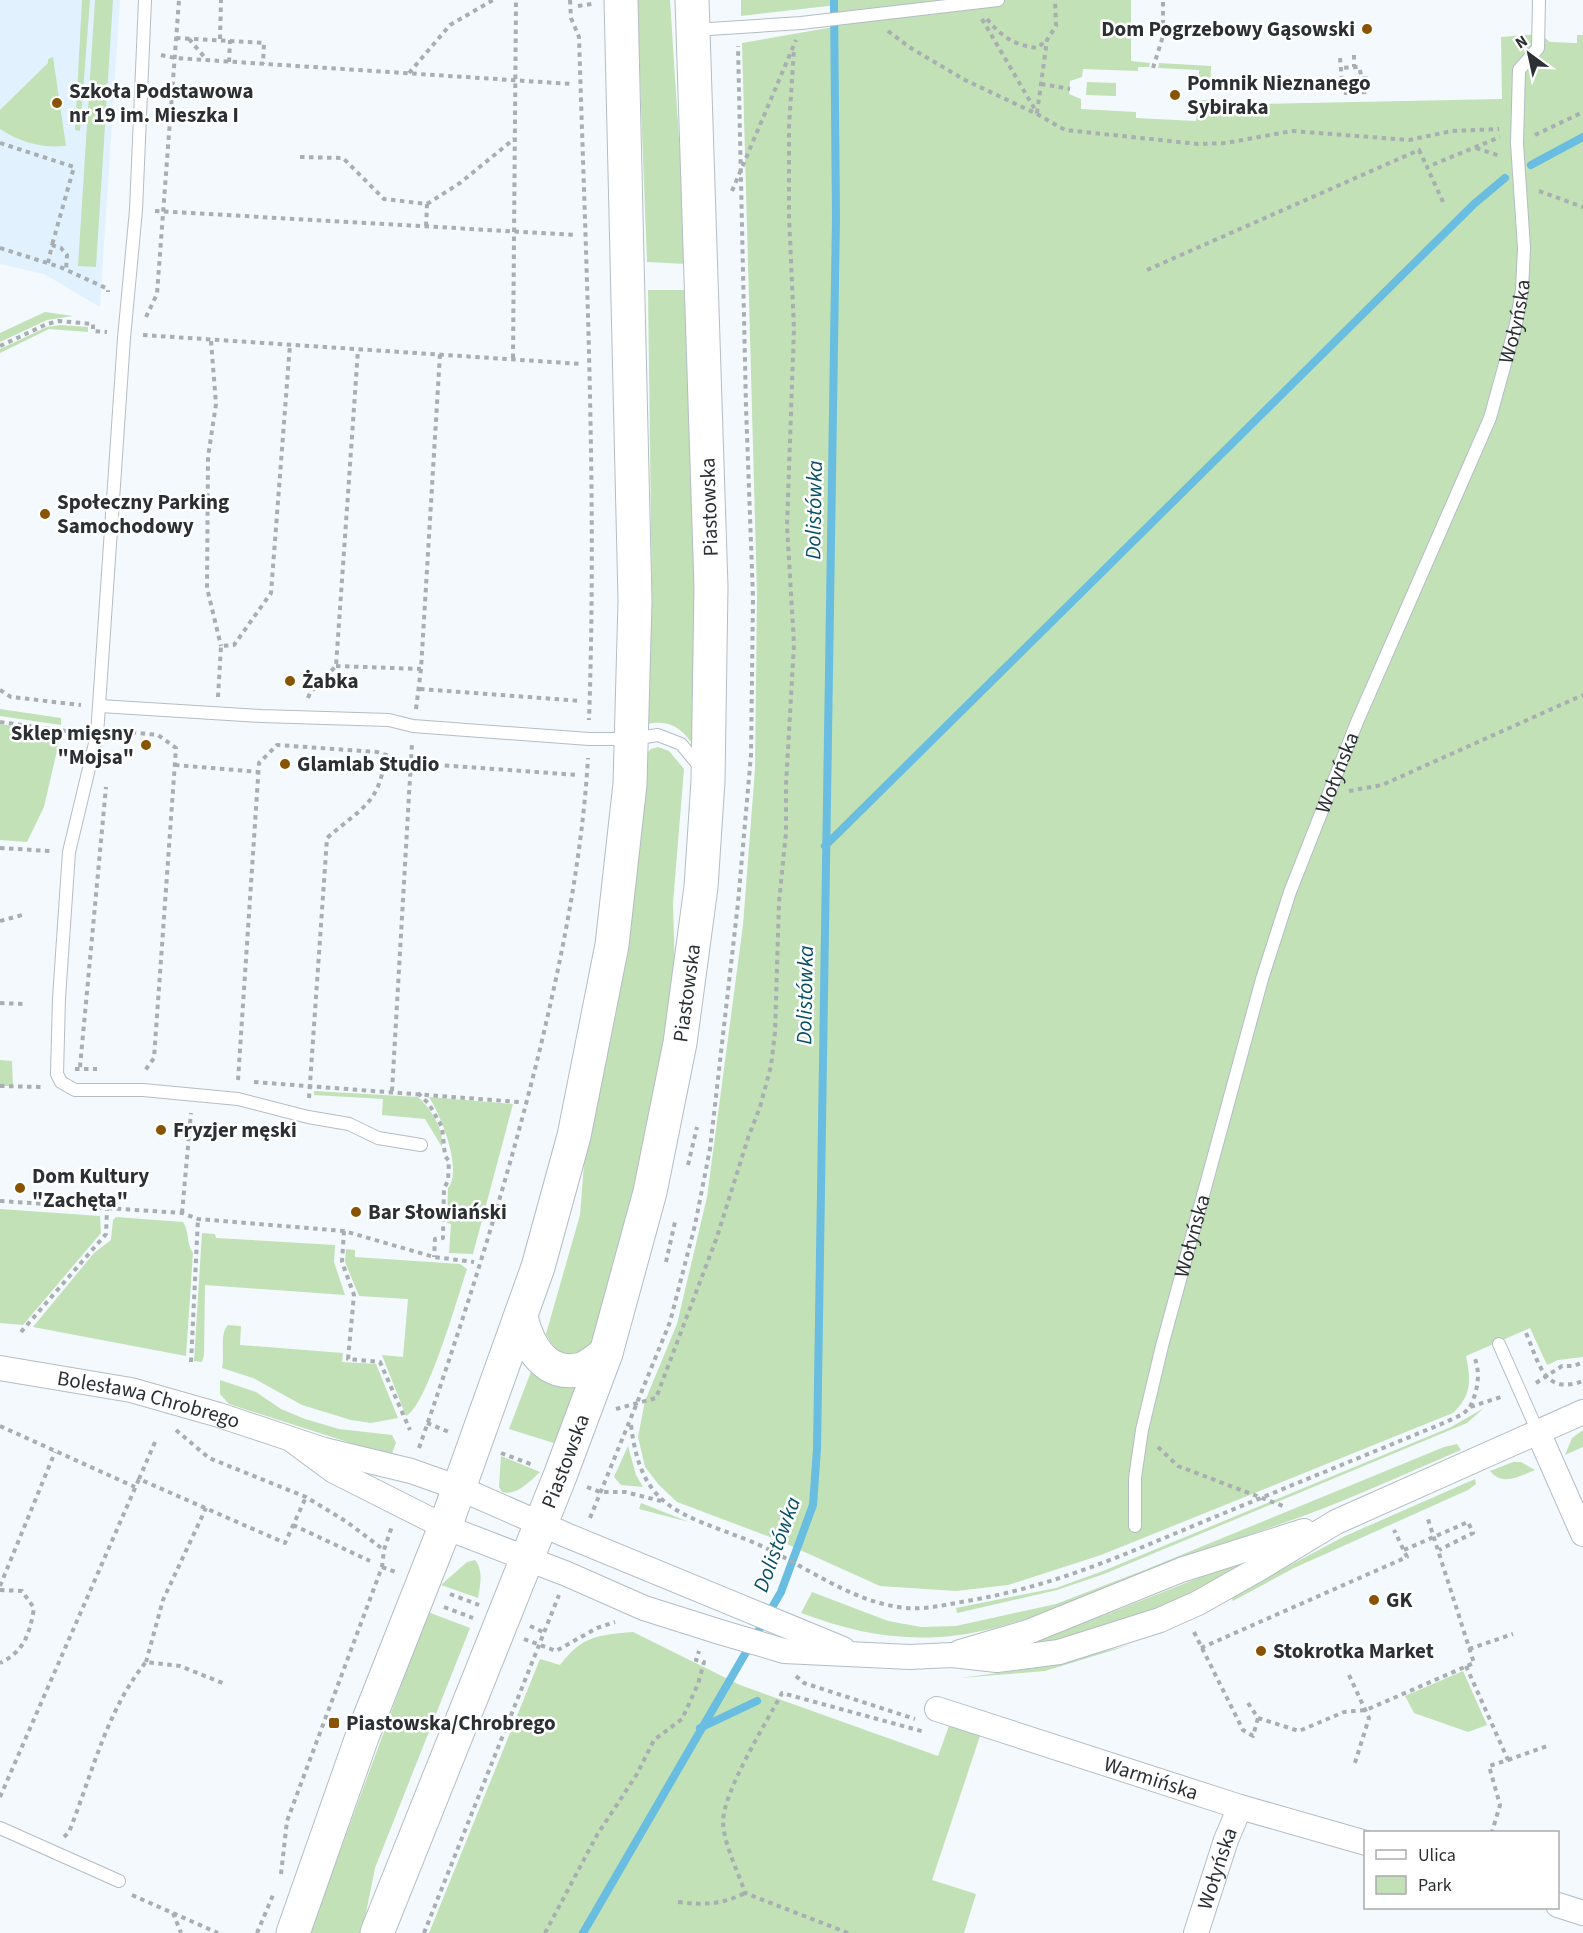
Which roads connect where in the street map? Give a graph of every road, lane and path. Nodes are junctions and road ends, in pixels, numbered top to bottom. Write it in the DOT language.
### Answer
graph roads {
  1 [pos="146,0"];
  2 [pos="179,0"];
  3 [pos="221,0"];
  4 [pos="493,0"];
  5 [pos="516,0"];
  6 [pos="570,0"];
  7 [pos="593,0"];
  8 [pos="621,0"];
  9 [pos="998,0"];
  10 [pos="1055,0"];
  11 [pos="1163,0"];
  12 [pos="1539,0"];
  13 [pos="972,3"];
  14 [pos="578,6"];
  15 [pos="866,14"];
  16 [pos="693,15"];
  17 [pos="804,22"];
  18 [pos="176,38"];
  19 [pos="189,38"];
  20 [pos="220,39"];
  21 [pos="230,40"];
  22 [pos="1047,40"];
  23 [pos="794,49"];
  24 [pos="142,51"];
  25 [pos="1354,55"];
  26 [pos="175,58"];
  27 [pos="1340,58"];
  28 [pos="207,60"];
  29 [pos="229,62"];
  30 [pos="262,64"];
  31 [pos="1354,67"];
  32 [pos="1153,68"];
  33 [pos="1341,68"];
  34 [pos="408,74"];
  35 [pos="515,79"];
  36 [pos="572,84"];
  37 [pos="1041,84"];
  38 [pos="1070,89"];
  39 [pos="1583,112"];
  40 [pos="1037,114"];
  41 [pos="1517,129"];
  42 [pos="514,139"];
  43 [pos="1409,140"];
  44 [pos="0,143"];
  45 [pos="1517,143"];
  46 [pos="1419,150"];
  47 [pos="300,157"];
  48 [pos="1427,167"];
  49 [pos="1519,176"];
  50 [pos="732,191"];
  51 [pos="1443,202"];
  52 [pos="427,204"];
  53 [pos="1583,207"];
  54 [pos="136,210"];
  55 [pos="164,212"];
  56 [pos="426,228"];
  57 [pos="512,233"];
  58 [pos="577,235"];
  59 [pos="52,245"];
  60 [pos="0,248"];
  61 [pos="48,263"];
  62 [pos="66,270"];
  63 [pos="1147,270"];
  64 [pos="108,298"];
  65 [pos="108,332"];
  66 [pos="211,341"];
  67 [pos="290,344"];
  68 [pos="0,346"];
  69 [pos="358,350"];
  70 [pos="513,358"];
  71 [pos="582,364"];
  72 [pos="221,646"];
  73 [pos="336,666"];
  74 [pos="421,669"];
  75 [pos="420,689"];
  76 [pos="0,690"];
  77 [pos="1583,695"];
  78 [pos="581,701"];
  79 [pos="100,706"];
  80 [pos="216,714"];
  81 [pos="303,717"];
  82 [pos="110,738"];
  83 [pos="589,739"];
  84 [pos="632,739"];
  85 [pos="385,756"];
  86 [pos="175,765"];
  87 [pos="259,772"];
  88 [pos="578,775"];
  89 [pos="708,781"];
  90 [pos="1330,794"];
  91 [pos="0,848"];
  92 [pos="69,852"];
  93 [pos="26,914"];
  94 [pos="0,921"];
  95 [pos="0,1003"];
  96 [pos="23,1004"];
  97 [pos="101,1069"];
  98 [pos="57,1074"];
  99 [pos="143,1074"];
  100 [pos="154,1074"];
  101 [pos="226,1080"];
  102 [pos="238,1081"];
  103 [pos="0,1086"];
  104 [pos="310,1086"];
  105 [pos="143,1090"];
  106 [pos="418,1093"];
  107 [pos="193,1094"];
  108 [pos="238,1099"];
  109 [pos="519,1102"];
  110 [pos="308,1117"];
  111 [pos="421,1145"];
  112 [pos="0,1201"];
  113 [pos="107,1210"];
  114 [pos="182,1214"];
  115 [pos="198,1219"];
  116 [pos="344,1231"];
  117 [pos="434,1257"];
  118 [pos="474,1262"];
  119 [pos="521,1317"];
  120 [pos="21,1332"];
  121 [pos="1526,1333"];
  122 [pos="1499,1344"];
  123 [pos="606,1353"];
  124 [pos="1474,1356"];
  125 [pos="190,1362"];
  126 [pos="1583,1362"];
  127 [pos="0,1368"];
  128 [pos="1546,1378"];
  129 [pos="1583,1382"];
  130 [pos="1492,1401"];
  131 [pos="636,1405"];
  132 [pos="1470,1407"];
  133 [pos="609,1410"];
  134 [pos="1583,1412"];
  135 [pos="1145,1420"];
  136 [pos="428,1423"];
  137 [pos="170,1424"];
  138 [pos="631,1424"];
  139 [pos="0,1426"];
  140 [pos="410,1431"];
  141 [pos="1538,1432"];
  142 [pos="292,1440"];
  143 [pos="155,1442"];
  144 [pos="475,1442"];
  145 [pos="56,1452"];
  146 [pos="411,1471"];
  147 [pos="560,1476"];
  148 [pos="139,1479"];
  149 [pos="135,1487"];
  150 [pos="459,1488"];
  151 [pos="600,1492"];
  152 [pos="306,1497"];
  153 [pos="1262,1498"];
  154 [pos="661,1501"];
  155 [pos="399,1503"];
  156 [pos="1283,1506"];
  157 [pos="206,1508"];
  158 [pos="1427,1516"];
  159 [pos="1336,1522"];
  160 [pos="540,1524"];
  161 [pos="293,1525"];
  162 [pos="1135,1526"];
  163 [pos="445,1527"];
  164 [pos="1394,1530"];
  165 [pos="1583,1534"];
  166 [pos="1435,1538"];
  167 [pos="580,1541"];
  168 [pos="384,1550"];
  169 [pos="1404,1550"];
  170 [pos="1439,1550"];
  171 [pos="526,1559"];
  172 [pos="370,1561"];
  173 [pos="382,1567"];
  174 [pos="567,1574"];
  175 [pos="423,1583"];
  176 [pos="0,1588"];
  177 [pos="503,1615"];
  178 [pos="1191,1626"];
  179 [pos="543,1632"];
  180 [pos="1513,1634"];
  181 [pos="700,1646"];
  182 [pos="1201,1648"];
  183 [pos="1469,1649"];
  184 [pos="851,1652"];
  185 [pos="952,1655"];
  186 [pos="788,1661"];
  187 [pos="146,1662"];
  188 [pos="0,1663"];
  189 [pos="1466,1666"];
  190 [pos="1349,1675"];
  191 [pos="225,1684"];
  192 [pos="1248,1703"];
  193 [pos="1366,1710"];
  194 [pos="930,1715"];
  195 [pos="1258,1718"];
  196 [pos="964,1719"];
  197 [pos="1551,1745"];
  198 [pos="1508,1760"];
  199 [pos="1354,1766"];
  200 [pos="0,1797"];
  201 [pos="1240,1807"];
  202 [pos="0,1827"];
  203 [pos="1493,1831"];
  204 [pos="1364,1844"];
  205 [pos="50,1850"];
  206 [pos="280,1876"];
  207 [pos="119,1881"];
  208 [pos="277,1886"];
  209 [pos="745,1893"];
  210 [pos="132,1895"];
  211 [pos="678,1902"];
  212 [pos="1559,1906"];
  213 [pos="173,1913"];
  214 [pos="1583,1914"];
  215 [pos="181,1933"];
  216 [pos="218,1933"];
  217 [pos="257,1933"];
  218 [pos="293,1933"];
  219 [pos="377,1933"];
  220 [pos="424,1933"];
  221 [pos="545,1933"];
  222 [pos="848,1933"];
  223 [pos="1196,1933"];
  1 -- 24 [label="lane"];
  2 -- 18 [label="path"];
  3 -- 20 [label="path"];
  4 -- 34 [label="path"];
  5 -- 35 [label="path"];
  6 -- 83 [label="path"];
  7 -- 14 [label="path"];
  8 -- 84 [label="main road"];
  9 -- 13 [label="lane"];
  10 -- 22 [label="path"];
  11 -- 32 [label="path"];
  12 -- 41 [label="lane, Wołyńska"];
  13 -- 15 [label="lane"];
  13 -- 22 [label="path"];
  13 -- 40 [label="path"];
  15 -- 17 [label="lane"];
  15 -- 40 [label="path"];
  16 -- 17 [label="lane"];
  16 -- 89 [label="main road, Piastowska"];
  17 -- 23 [label="path"];
  18 -- 19 [label="path"];
  18 -- 26 [label="path"];
  19 -- 20 [label="path"];
  19 -- 28 [label="path"];
  20 -- 21 [label="path"];
  21 -- 29 [label="path"];
  21 -- 30 [label="path"];
  22 -- 37 [label="path"];
  23 -- 50 [label="path"];
  23 -- 131 [label="path"];
  24 -- 26 [label="path"];
  24 -- 54 [label="lane"];
  25 -- 31 [label="path"];
  26 -- 28 [label="path"];
  26 -- 55 [label="path"];
  27 -- 33 [label="path"];
  28 -- 29 [label="path"];
  29 -- 30 [label="path"];
  30 -- 34 [label="path"];
  31 -- 33 [label="path"];
  31 -- 33 [label="path"];
  34 -- 35 [label="path"];
  35 -- 36 [label="path"];
  35 -- 42 [label="path"];
  37 -- 38 [label="path"];
  37 -- 40 [label="path"];
  39 -- 45 [label="path"];
  40 -- 43 [label="path"];
  41 -- 43 [label="path"];
  41 -- 45 [label="lane, Wołyńska"];
  41 -- 48 [label="path"];
  42 -- 52 [label="path"];
  42 -- 57 [label="path"];
  43 -- 46 [label="path"];
  44 -- 59 [label="path"];
  45 -- 49 [label="lane, Wołyńska"];
  46 -- 48 [label="path"];
  46 -- 63 [label="path"];
  47 -- 52 [label="path"];
  48 -- 51 [label="path"];
  49 -- 53 [label="path"];
  49 -- 90 [label="lane, Wołyńska"];
  52 -- 56 [label="path"];
  54 -- 55 [label="path"];
  54 -- 79 [label="lane"];
  55 -- 56 [label="path"];
  55 -- 66 [label="path"];
  56 -- 57 [label="path"];
  57 -- 58 [label="path"];
  57 -- 70 [label="path"];
  59 -- 61 [label="path"];
  59 -- 62 [label="path"];
  60 -- 61 [label="path"];
  61 -- 62 [label="path"];
  62 -- 64 [label="path"];
  65 -- 68 [label="path"];
  66 -- 67 [label="path"];
  66 -- 72 [label="path"];
  67 -- 69 [label="path"];
  67 -- 72 [label="path"];
  69 -- 70 [label="path"];
  69 -- 73 [label="path"];
  70 -- 71 [label="path"];
  72 -- 80 [label="path"];
  73 -- 74 [label="path"];
  73 -- 81 [label="path"];
  75 -- 78 [label="path"];
  76 -- 79 [label="path"];
  77 -- 90 [label="path"];
  79 -- 80 [label="lane"];
  79 -- 92 [label="lane"];
  80 -- 81 [label="lane"];
  81 -- 83 [label="lane"];
  82 -- 86 [label="path"];
  83 -- 84 [label="lane"];
  83 -- 136 [label="path"];
  84 -- 89 [label="lane"];
  84 -- 119 [label="main road"];
  85 -- 87 [label="path"];
  85 -- 88 [label="path"];
  85 -- 104 [label="path"];
  86 -- 87 [label="path"];
  86 -- 99 [label="path"];
  87 -- 102 [label="path"];
  89 -- 123 [label="main road, Piastowska"];
  90 -- 135 [label="lane, Wołyńska"];
  91 -- 92 [label="path"];
  92 -- 98 [label="lane"];
  93 -- 94 [label="path"];
  95 -- 96 [label="path"];
  97 -- 98 [label="path"];
  98 -- 103 [label="path"];
  98 -- 105 [label="lane"];
  99 -- 100 [label="path"];
  99 -- 105 [label="path"];
  101 -- 102 [label="path"];
  102 -- 104 [label="path"];
  102 -- 108 [label="path"];
  104 -- 106 [label="path"];
  104 -- 110 [label="path"];
  105 -- 107 [label="lane"];
  106 -- 109 [label="path"];
  106 -- 117 [label="path"];
  107 -- 108 [label="lane"];
  107 -- 114 [label="path"];
  108 -- 110 [label="lane"];
  110 -- 111 [label="lane"];
  112 -- 113 [label="path"];
  113 -- 114 [label="path"];
  113 -- 120 [label="path"];
  114 -- 115 [label="path"];
  115 -- 116 [label="path"];
  115 -- 125 [label="path"];
  116 -- 117 [label="path"];
  116 -- 140 [label="path"];
  117 -- 118 [label="path"];
  119 -- 123 [label="main road"];
  119 -- 144 [label="main road"];
  121 -- 128 [label="path"];
  122 -- 141 [label="lane"];
  123 -- 147 [label="main road, Piastowska"];
  124 -- 132 [label="path"];
  126 -- 128 [label="path"];
  127 -- 142 [label="street, Bolesława Chrobrego"];
  128 -- 129 [label="path"];
  130 -- 132 [label="path"];
  131 -- 133 [label="path"];
  131 -- 138 [label="path"];
  132 -- 153 [label="path"];
  134 -- 141 [label="street"];
  135 -- 153 [label="path"];
  135 -- 162 [label="lane, Wołyńska"];
  136 -- 144 [label="path"];
  136 -- 146 [label="path"];
  137 -- 152 [label="path"];
  138 -- 151 [label="path"];
  138 -- 154 [label="path"];
  139 -- 145 [label="path"];
  141 -- 159 [label="street"];
  141 -- 165 [label="street"];
  142 -- 146 [label="street, Bolesława Chrobrego"];
  142 -- 155 [label="street, Bolesława Chrobrego"];
  143 -- 148 [label="path"];
  144 -- 147 [label="path"];
  144 -- 150 [label="main road"];
  145 -- 149 [label="path"];
  145 -- 176 [label="path"];
  146 -- 150 [label="street, Bolesława Chrobrego"];
  147 -- 151 [label="path"];
  147 -- 160 [label="main road, Piastowska"];
  148 -- 149 [label="path"];
  148 -- 157 [label="path"];
  149 -- 200 [label="path"];
  150 -- 160 [label="street, Bolesława Chrobrego"];
  150 -- 163 [label="main road"];
  151 -- 154 [label="path"];
  151 -- 167 [label="path"];
  152 -- 161 [label="path"];
  152 -- 168 [label="path"];
  153 -- 154 [label="path"];
  153 -- 156 [label="path"];
  155 -- 163 [label="street, Bolesława Chrobrego"];
  155 -- 168 [label="path"];
  157 -- 161 [label="path"];
  157 -- 187 [label="path"];
  158 -- 166 [label="path"];
  159 -- 185 [label="street"];
  159 -- 185 [label="street"];
  160 -- 167 [label="street, Bolesława Chrobrego"];
  160 -- 171 [label="main road, Piastowska"];
  161 -- 172 [label="path"];
  163 -- 171 [label="street, Bolesława Chrobrego"];
  163 -- 175 [label="main road"];
  164 -- 169 [label="path"];
  166 -- 169 [label="path"];
  166 -- 170 [label="path"];
  166 -- 170 [label="path"];
  167 -- 184 [label="street, Bolesława Chrobrego"];
  168 -- 173 [label="path"];
  169 -- 182 [label="path"];
  170 -- 183 [label="path"];
  171 -- 174 [label="street, Bolesława Chrobrego"];
  171 -- 177 [label="main road, Piastowska"];
  173 -- 175 [label="path"];
  173 -- 206 [label="path"];
  174 -- 179 [label="path"];
  174 -- 186 [label="street, Bolesława Chrobrego"];
  175 -- 177 [label="path"];
  175 -- 218 [label="main road"];
  176 -- 188 [label="path"];
  177 -- 179 [label="path"];
  177 -- 219 [label="main road, Piastowska"];
  178 -- 182 [label="path"];
  179 -- 220 [label="path"];
  180 -- 183 [label="path"];
  181 -- 221 [label="path"];
  182 -- 195 [label="path"];
  183 -- 189 [label="path"];
  184 -- 185 [label="street"];
  184 -- 186 [label="street, Bolesława Chrobrego"];
  186 -- 194 [label="path"];
  187 -- 191 [label="path"];
  187 -- 205 [label="path"];
  189 -- 193 [label="path"];
  189 -- 198 [label="path"];
  190 -- 193 [label="path"];
  192 -- 195 [label="path"];
  193 -- 195 [label="path"];
  193 -- 199 [label="path"];
  194 -- 196 [label="street, Warmińska"];
  196 -- 201 [label="street, Warmińska"];
  196 -- 209 [label="path"];
  197 -- 198 [label="path"];
  198 -- 203 [label="path"];
  201 -- 204 [label="street, Warmińska"];
  201 -- 223 [label="street, Wołyńska"];
  202 -- 205 [label="lane"];
  205 -- 207 [label="lane"];
  208 -- 217 [label="path"];
  209 -- 211 [label="path"];
  209 -- 222 [label="path"];
  210 -- 213 [label="path"];
  212 -- 214 [label="street"];
  213 -- 215 [label="path"];
  213 -- 216 [label="path"];
}
